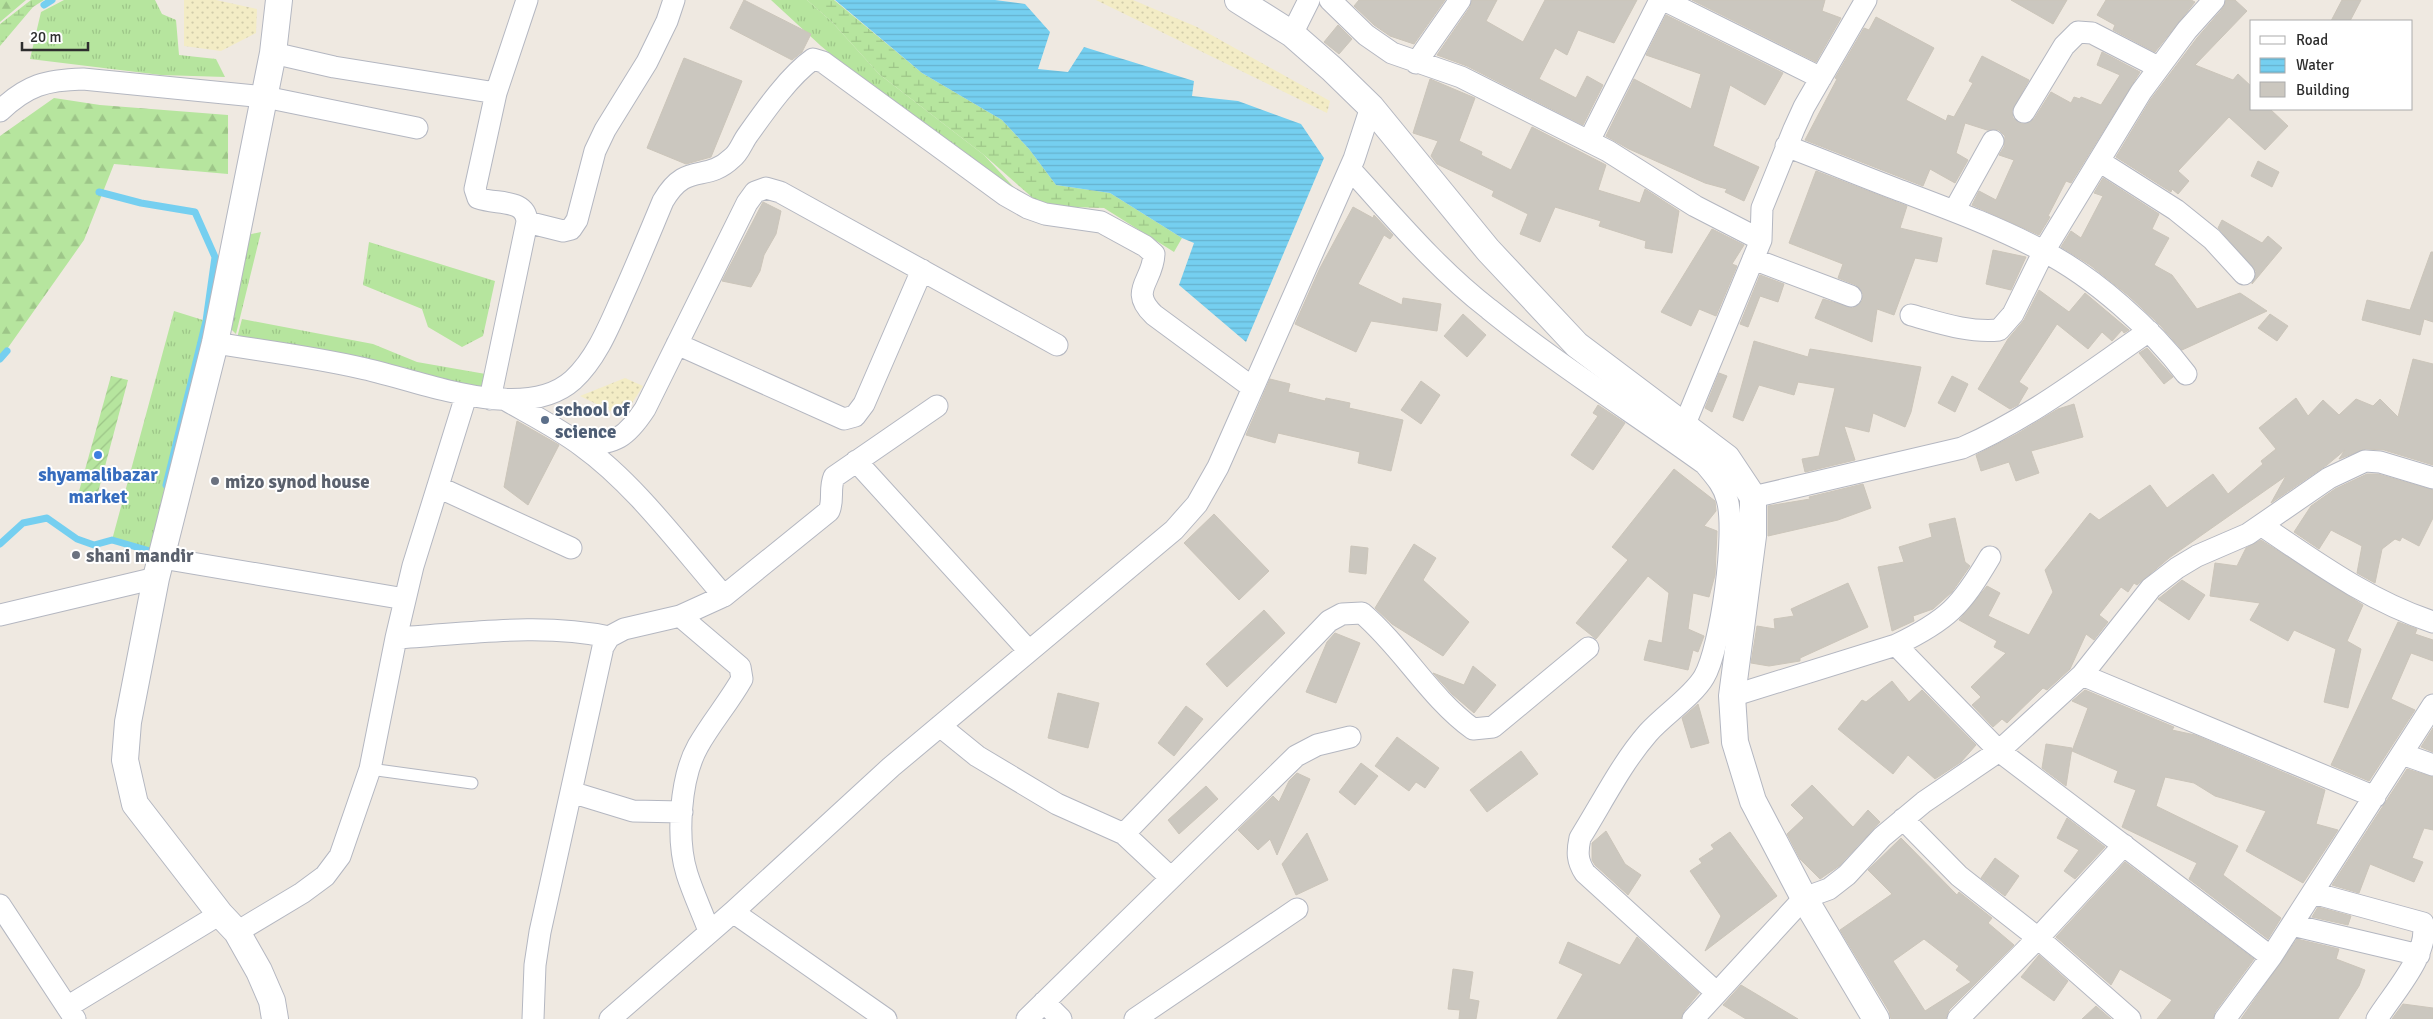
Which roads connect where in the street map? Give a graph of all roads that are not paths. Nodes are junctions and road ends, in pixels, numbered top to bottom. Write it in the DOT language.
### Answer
graph roads {
  1 [pos="279,0"];
  2 [pos="527,0"];
  3 [pos="674,0"];
  4 [pos="1238,0"];
  5 [pos="1309,0"];
  6 [pos="1330,0"];
  7 [pos="1460,0"];
  8 [pos="1662,0"];
  9 [pos="1866,0"];
  10 [pos="2214,0"];
  11 [pos="1292,34"];
  12 [pos="273,53"];
  13 [pos="1416,63"];
  14 [pos="2158,68"];
  15 [pos="1821,78"];
  16 [pos="496,93"];
  17 [pos="264,97"];
  18 [pos="1371,107"];
  19 [pos="0,111"];
  20 [pos="2024,112"];
  21 [pos="417,128"];
  22 [pos="1589,141"];
  23 [pos="1993,141"];
  24 [pos="1786,146"];
  25 [pos="2099,161"];
  26 [pos="1350,169"];
  27 [pos="1954,211"];
  28 [pos="527,222"];
  29 [pos="1757,250"];
  30 [pos="2044,251"];
  31 [pos="922,270"];
  32 [pos="2244,274"];
  33 [pos="1851,296"];
  34 [pos="1911,316"];
  35 [pos="2149,331"];
  36 [pos="215,343"];
  37 [pos="677,344"];
  38 [pos="1057,345"];
  39 [pos="2186,374"];
  40 [pos="1253,388"];
  41 [pos="466,396"];
  42 [pos="497,399"];
  43 [pos="937,406"];
  44 [pos="1684,426"];
  45 [pos="582,446"];
  46 [pos="856,461"];
  47 [pos="2433,478"];
  48 [pos="438,487"];
  49 [pos="1753,497"];
  50 [pos="2261,525"];
  51 [pos="571,548"];
  52 [pos="1990,557"];
  53 [pos="159,568"];
  54 [pos="724,596"];
  55 [pos="405,599"];
  56 [pos="0,615"];
  57 [pos="680,616"];
  58 [pos="2433,622"];
  59 [pos="609,637"];
  60 [pos="396,638"];
  61 [pos="1896,645"];
  62 [pos="1588,648"];
  63 [pos="1029,651"];
  64 [pos="2082,675"];
  65 [pos="1732,696"];
  66 [pos="2433,705"];
  67 [pos="940,726"];
  68 [pos="1350,737"];
  69 [pos="1999,751"];
  70 [pos="2402,754"];
  71 [pos="2433,765"];
  72 [pos="370,769"];
  73 [pos="472,783"];
  74 [pos="571,792"];
  75 [pos="2374,797"];
  76 [pos="682,812"];
  77 [pos="1903,819"];
  78 [pos="1124,834"];
  79 [pos="2124,845"];
  80 [pos="1171,878"];
  81 [pos="2313,893"];
  82 [pos="1804,898"];
  83 [pos="0,905"];
  84 [pos="1297,909"];
  85 [pos="733,912"];
  86 [pos="228,923"];
  87 [pos="2292,925"];
  88 [pos="709,931"];
  89 [pos="2038,938"];
  90 [pos="2419,954"];
  91 [pos="2271,957"];
  92 [pos="1717,993"];
  93 [pos="1044,1002"];
  94 [pos="71,1013"];
  95 [pos="275,1019"];
  96 [pos="533,1019"];
  97 [pos="610,1019"];
  98 [pos="886,1019"];
  99 [pos="1027,1019"];
  100 [pos="1061,1019"];
  101 [pos="1135,1019"];
  102 [pos="1693,1019"];
  103 [pos="1876,1019"];
  104 [pos="1958,1019"];
  105 [pos="2130,1019"];
  106 [pos="2225,1019"];
  107 [pos="2376,1019"];
  1 -- 12 [label="street"];
  2 -- 16 [label="street"];
  3 -- 28 [label="street"];
  4 -- 11 [label="street"];
  5 -- 11 [label="street"];
  6 -- 13 [label="street"];
  7 -- 13 [label="street"];
  8 -- 15 [label="street"];
  8 -- 22 [label="street"];
  9 -- 15 [label="street"];
  10 -- 14 [label="street"];
  11 -- 18 [label="street"];
  12 -- 16 [label="street"];
  12 -- 17 [label="street"];
  13 -- 22 [label="street"];
  14 -- 20 [label="street"];
  14 -- 25 [label="street"];
  15 -- 24 [label="street"];
  16 -- 28 [label="street"];
  17 -- 19 [label="street"];
  17 -- 21 [label="street"];
  17 -- 36 [label="street"];
  18 -- 26 [label="street"];
  18 -- 44 [label="street"];
  22 -- 29 [label="street"];
  23 -- 27 [label="street"];
  24 -- 27 [label="street"];
  24 -- 29 [label="street"];
  25 -- 30 [label="street"];
  25 -- 32 [label="street"];
  26 -- 40 [label="street"];
  26 -- 92 [label="street"];
  27 -- 30 [label="street"];
  28 -- 42 [label="street"];
  29 -- 33 [label="street"];
  29 -- 44 [label="street"];
  30 -- 34 [label="street"];
  30 -- 35 [label="street"];
  31 -- 37 [label="street"];
  31 -- 37 [label="street"];
  31 -- 38 [label="street"];
  35 -- 39 [label="street"];
  35 -- 49 [label="street"];
  36 -- 41 [label="street"];
  36 -- 53 [label="street"];
  37 -- 45 [label="street"];
  40 -- 42 [label="street"];
  40 -- 63 [label="street"];
  41 -- 42 [label="street"];
  41 -- 48 [label="street"];
  42 -- 45 [label="street"];
  43 -- 46 [label="street"];
  44 -- 49 [label="street"];
  45 -- 54 [label="street"];
  46 -- 54 [label="street"];
  46 -- 63 [label="street"];
  47 -- 50 [label="street"];
  48 -- 51 [label="street"];
  48 -- 55 [label="street"];
  49 -- 65 [label="street"];
  50 -- 58 [label="street"];
  50 -- 64 [label="street"];
  52 -- 61 [label="street"];
  53 -- 55 [label="street"];
  53 -- 56 [label="street"];
  53 -- 86 [label="street"];
  54 -- 57 [label="street"];
  55 -- 60 [label="street"];
  57 -- 59 [label="street"];
  57 -- 76 [label="street"];
  59 -- 60 [label="street"];
  59 -- 74 [label="street"];
  60 -- 72 [label="street"];
  61 -- 65 [label="street"];
  61 -- 69 [label="street"];
  62 -- 78 [label="street"];
  63 -- 67 [label="street"];
  64 -- 69 [label="street"];
  64 -- 75 [label="street"];
  65 -- 82 [label="street"];
  66 -- 70 [label="street"];
  67 -- 78 [label="street"];
  67 -- 85 [label="street"];
  68 -- 80 [label="street"];
  69 -- 77 [label="street"];
  69 -- 79 [label="street"];
  70 -- 71 [label="street"];
  70 -- 75 [label="street"];
  72 -- 73 [label="lane"];
  72 -- 86 [label="street"];
  74 -- 76 [label="street"];
  74 -- 96 [label="street"];
  75 -- 81 [label="street"];
  76 -- 88 [label="street"];
  77 -- 82 [label="street"];
  77 -- 89 [label="street"];
  78 -- 80 [label="street"];
  79 -- 89 [label="street"];
  79 -- 91 [label="street"];
  80 -- 93 [label="street"];
  81 -- 87 [label="street"];
  81 -- 90 [label="street"];
  82 -- 92 [label="street"];
  82 -- 103 [label="street"];
  83 -- 94 [label="street"];
  84 -- 101 [label="street"];
  85 -- 88 [label="street"];
  85 -- 98 [label="street"];
  86 -- 94 [label="street"];
  86 -- 95 [label="street"];
  87 -- 90 [label="street"];
  87 -- 91 [label="street"];
  88 -- 97 [label="street"];
  89 -- 104 [label="street"];
  89 -- 105 [label="street"];
  90 -- 107 [label="street"];
  91 -- 106 [label="street"];
  92 -- 102 [label="street"];
  93 -- 99 [label="street"];
  93 -- 100 [label="street"];
}
